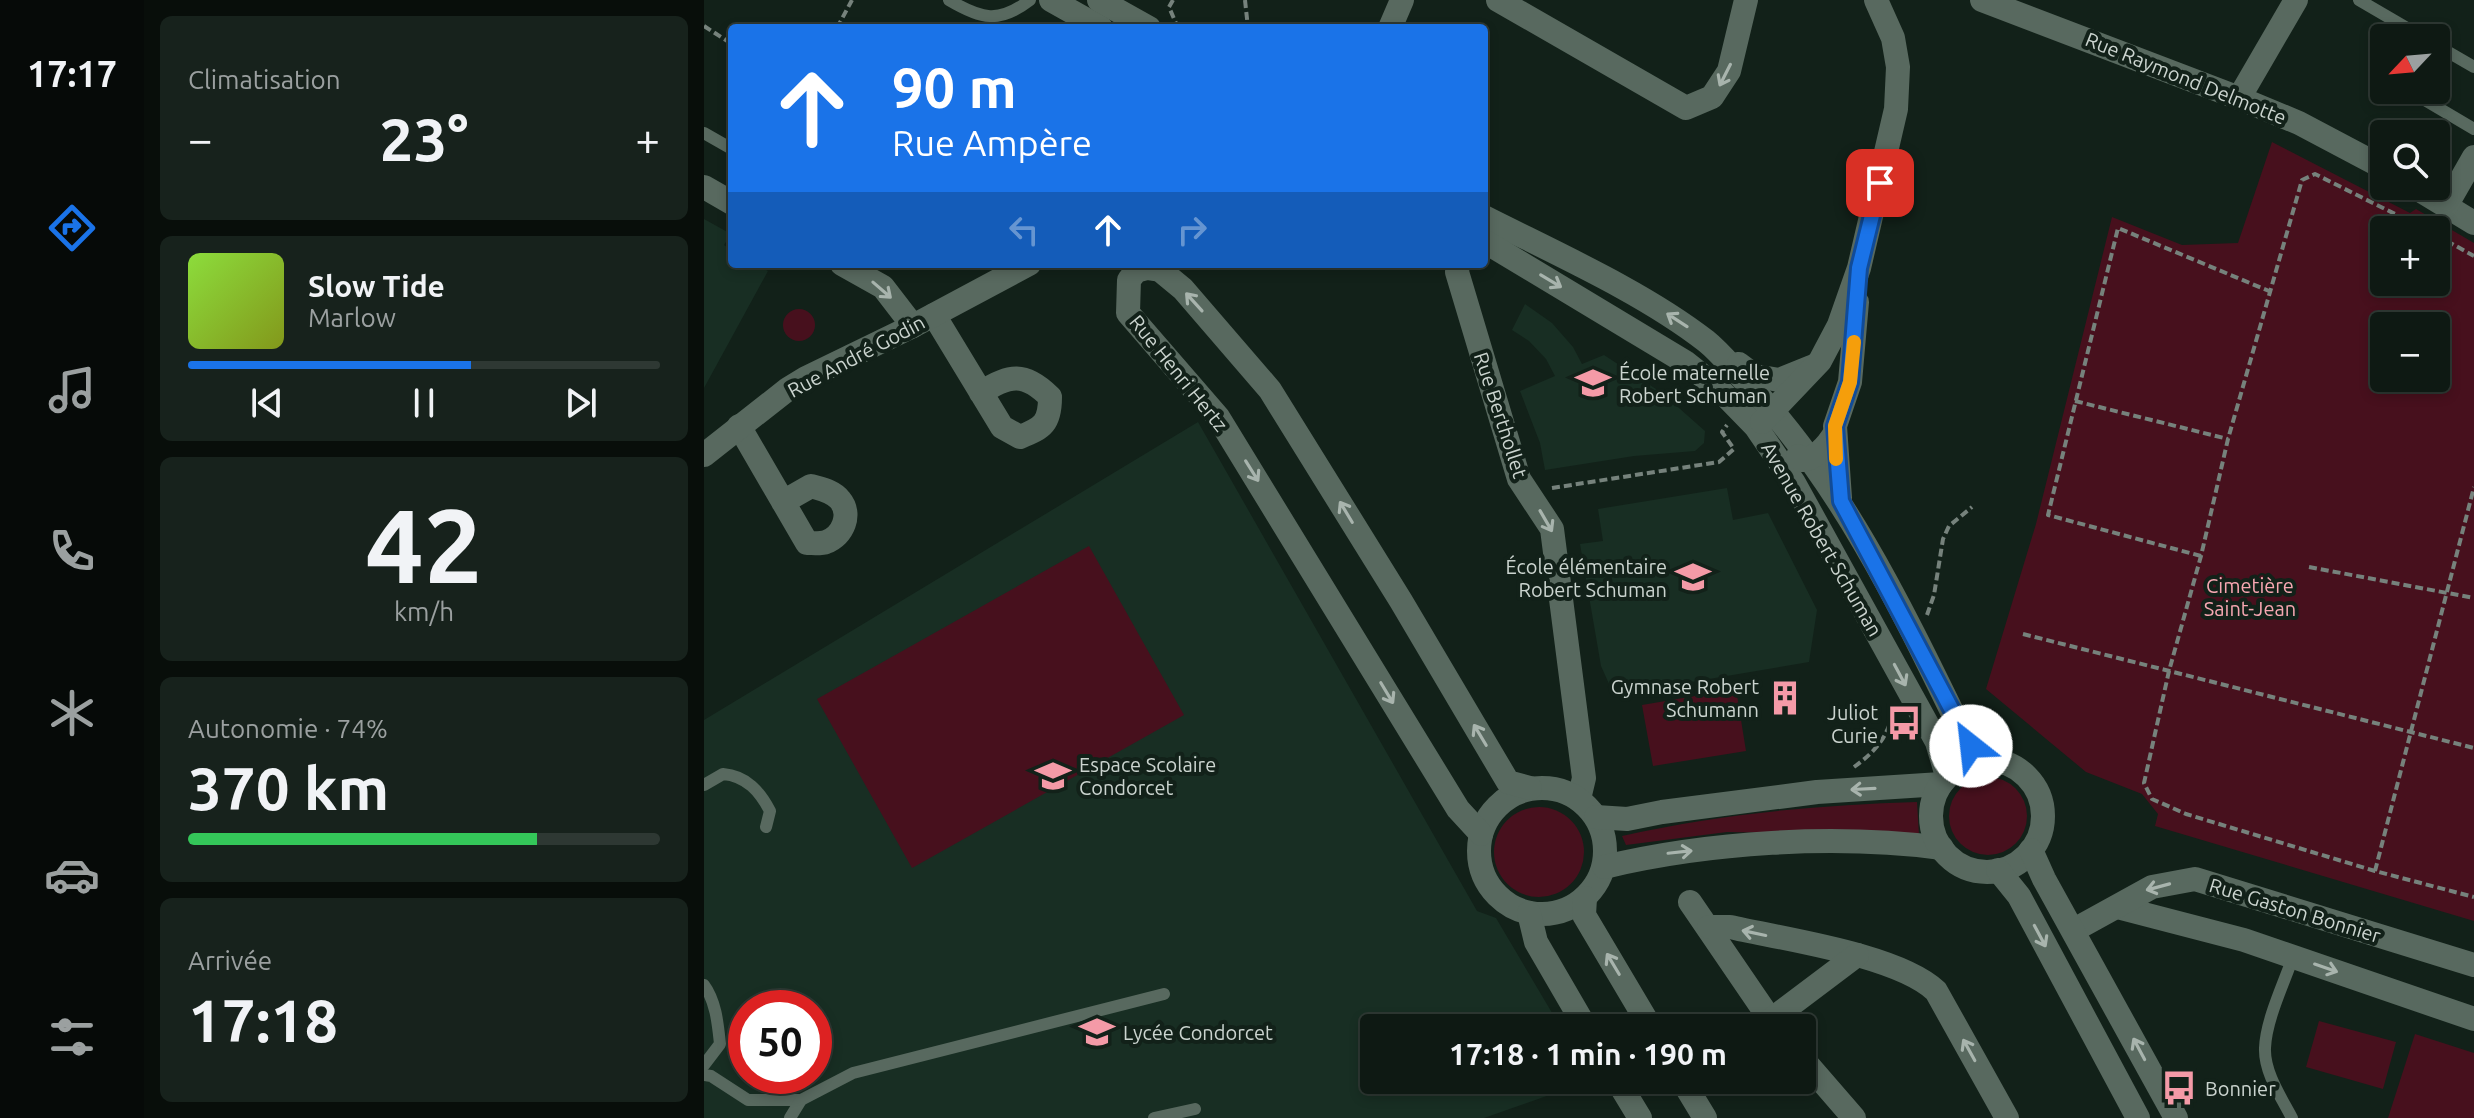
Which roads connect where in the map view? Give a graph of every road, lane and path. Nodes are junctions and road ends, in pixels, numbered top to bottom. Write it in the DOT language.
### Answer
graph roads {
  1 [pos="852,0"];
  2 [pos="949,0"];
  3 [pos="1030,0"];
  4 [pos="1051,0"];
  5 [pos="1099,0"];
  6 [pos="1173,0"];
  7 [pos="1245,0"];
  8 [pos="1402,0"];
  9 [pos="1498,0"];
  10 [pos="1746,0"];
  11 [pos="1876,0"];
  12 [pos="2296,0"];
  13 [pos="2359,0"];
  14 [pos="1996,2"];
  15 [pos="839,24"];
  16 [pos="1094,24"];
  17 [pos="1142,24"];
  18 [pos="1176,24"];
  19 [pos="1248,24"];
  20 [pos="1392,24"];
  21 [pos="2400,24"];
  22 [pos="704,26"];
  23 [pos="728,41"];
  24 [pos="2450,53"];
  25 [pos="2474,67"];
  26 [pos="2239,98"];
  27 [pos="2432,104"];
  28 [pos="2474,129"];
  29 [pos="704,133"];
  30 [pos="728,147"];
  31 [pos="2474,157"];
  32 [pos="2370,161"];
  33 [pos="704,187"];
  34 [pos="2436,200"];
  35 [pos="728,201"];
  36 [pos="2446,206"];
  37 [pos="2399,216"];
  38 [pos="1488,219"];
  39 [pos="2474,223"];
  40 [pos="1488,243"];
  41 [pos="2450,243"];
  42 [pos="2474,256"];
  43 [pos="849,268"];
  44 [pos="1021,268"];
  45 [pos="1135,268"];
  46 [pos="1147,268"];
  47 [pos="1458,268"];
  48 [pos="1859,268"];
  49 [pos="2269,291"];
  50 [pos="923,320"];
  51 [pos="1722,357"];
  52 [pos="1820,361"];
  53 [pos="981,393"];
  54 [pos="2075,401"];
  55 [pos="1765,420"];
  56 [pos="739,426"];
  57 [pos="1727,426"];
  58 [pos="1835,433"];
  59 [pos="2228,439"];
  60 [pos="704,455"];
  61 [pos="1810,459"];
  62 [pos="2474,487"];
  63 [pos="1533,501"];
  64 [pos="1841,501"];
  65 [pos="783,502"];
  66 [pos="2201,556"];
  67 [pos="2309,567"];
  68 [pos="2447,593"];
  69 [pos="2474,598"];
  70 [pos="2023,634"];
  71 [pos="2169,671"];
  72 [pos="2410,732"];
  73 [pos="2474,748"];
  74 [pos="1980,760"];
  75 [pos="1944,780"];
  76 [pos="704,785"];
  77 [pos="1530,788"];
  78 [pos="1579,799"];
  79 [pos="1596,817"];
  80 [pos="766,827"];
  81 [pos="1481,834"];
  82 [pos="1942,848"];
  83 [pos="2031,850"];
  84 [pos="1604,867"];
  85 [pos="1998,870"];
  86 [pos="2375,871"];
  87 [pos="2474,897"];
  88 [pos="1585,898"];
  89 [pos="1690,902"];
  90 [pos="2117,907"];
  91 [pos="2288,908"];
  92 [pos="1529,913"];
  93 [pos="1709,927"];
  94 [pos="2074,930"];
  95 [pos="2284,954"];
  96 [pos="1857,955"];
  97 [pos="2474,965"];
  98 [pos="704,985"];
  99 [pos="1164,994"];
  100 [pos="1578,1014"];
  101 [pos="1643,1014"];
  102 [pos="1762,1014"];
  103 [pos="1784,1014"];
  104 [pos="2474,1019"];
  105 [pos="704,1065"];
  106 [pos="1816,1074"];
  107 [pos="704,1075"];
  108 [pos="1625,1094"];
  109 [pos="1690,1094"];
  110 [pos="801,1100"];
  111 [pos="1195,1109"];
  112 [pos="794,1116"];
  113 [pos="1154,1118"];
  114 [pos="1640,1118"];
  115 [pos="1705,1118"];
  116 [pos="1854,1118"];
  117 [pos="2007,1118"];
  118 [pos="2138,1118"];
  119 [pos="2176,1118"];
  120 [pos="2292,1118"];
  1 -- 15 [label="path"];
  2 -- 3 [label="lane"];
  4 -- 16 [label="street"];
  5 -- 17 [label="street"];
  6 -- 18 [label="path"];
  7 -- 19 [label="path"];
  8 -- 20 [label="street"];
  10 -- 9 [label="street, one-way"];
  11 -- 48 [label="street"];
  12 -- 26 [label="street"];
  13 -- 21 [label="lane"];
  14 -- 26 [label="street, Rue Raymond Delmotte"];
  22 -- 23 [label="path"];
  24 -- 25 [label="lane"];
  26 -- 32 [label="street, Rue Raymond Delmotte"];
  27 -- 28 [label="lane"];
  29 -- 30 [label="lane"];
  31 -- 36 [label="street"];
  33 -- 35 [label="street"];
  34 -- 36 [label="street"];
  36 -- 39 [label="street"];
  37 -- 49 [label="path"];
  51 -- 38 [label="street, Avenue Robert Schuman, one-way"];
  40 -- 55 [label="street, Avenue Robert Schuman, one-way"];
  41 -- 42 [label="path"];
  43 -- 50 [label="street, one-way"];
  44 -- 50 [label="street, Rue André Godin"];
  45 -- 81 [label="street, Rue Henri Hertz, one-way"];
  77 -- 46 [label="street, Rue Henri Hertz, one-way"];
  47 -- 63 [label="street, Rue Berthollet"];
  48 -- 52 [label="street"];
  48 -- 58 [label="street"];
  49 -- 54 [label="path"];
  49 -- 59 [label="path"];
  50 -- 53 [label="street, Rue André Godin"];
  50 -- 56 [label="street, Rue André Godin"];
  51 -- 52 [label="street"];
  51 -- 55 [label="street, Avenue Robert Schuman"];
  52 -- 55 [label="street"];
  54 -- 59 [label="path"];
  54 -- 66 [label="path"];
  55 -- 61 [label="street, Avenue Robert Schuman"];
  55 -- 75 [label="street, Avenue Robert Schuman, one-way"];
  56 -- 60 [label="street, Rue André Godin"];
  56 -- 65 [label="street"];
  57 -- 63 [label="path"];
  58 -- 61 [label="street"];
  58 -- 64 [label="street"];
  59 -- 66 [label="path"];
  61 -- 64 [label="street, Avenue Robert Schuman"];
  62 -- 68 [label="path"];
  63 -- 78 [label="street, Rue Berthollet, one-way"];
  64 -- 74 [label="street, Avenue Robert Schuman"];
  66 -- 71 [label="path"];
  67 -- 68 [label="path"];
  68 -- 69 [label="path"];
  68 -- 72 [label="path"];
  70 -- 71 [label="path"];
  71 -- 72 [label="path"];
  71 -- 86 [label="path"];
  72 -- 73 [label="path"];
  72 -- 86 [label="path"];
  74 -- 75 [label="street"];
  74 -- 83 [label="street"];
  75 -- 79 [label="street, one-way"];
  75 -- 82 [label="street"];
  76 -- 80 [label="lane"];
  77 -- 78 [label="street"];
  77 -- 81 [label="street"];
  78 -- 79 [label="street"];
  79 -- 84 [label="street"];
  81 -- 92 [label="street"];
  84 -- 82 [label="street, one-way"];
  82 -- 85 [label="street"];
  83 -- 85 [label="street"];
  83 -- 94 [label="street"];
  84 -- 88 [label="street"];
  85 -- 118 [label="street, one-way"];
  86 -- 87 [label="path"];
  88 -- 92 [label="street"];
  101 -- 88 [label="street, one-way"];
  89 -- 93 [label="street"];
  91 -- 90 [label="street, Rue Gaston Bonnier, one-way"];
  90 -- 94 [label="street, Rue Gaston Bonnier"];
  90 -- 95 [label="street"];
  91 -- 95 [label="street"];
  91 -- 97 [label="street, Rue Gaston Bonnier"];
  92 -- 100 [label="street"];
  96 -- 93 [label="street, one-way"];
  93 -- 102 [label="street"];
  119 -- 94 [label="street, one-way"];
  95 -- 104 [label="street, one-way"];
  95 -- 120 [label="lane"];
  96 -- 103 [label="street"];
  117 -- 96 [label="street, one-way"];
  98 -- 105 [label="lane"];
  99 -- 110 [label="lane"];
  106 -- 116 [label="street"];
  107 -- 110 [label="lane"];
  108 -- 114 [label="street"];
  109 -- 115 [label="street"];
  110 -- 112 [label="lane"];
  111 -- 113 [label="lane"];
}
